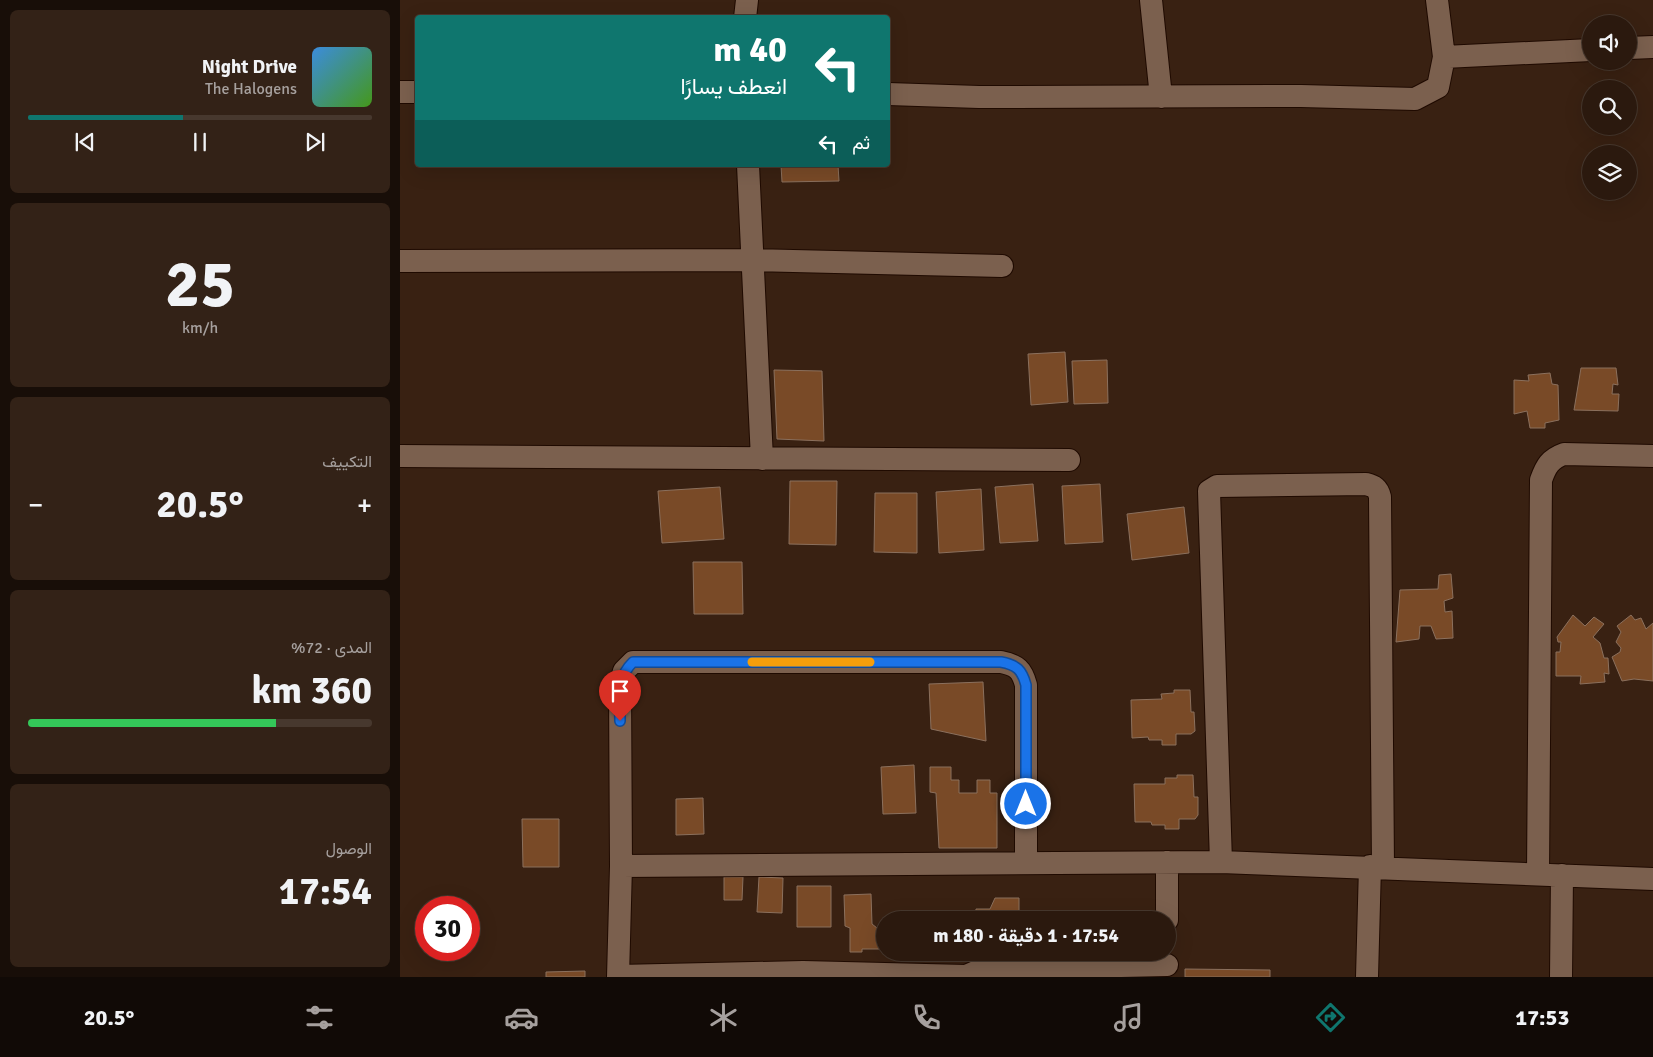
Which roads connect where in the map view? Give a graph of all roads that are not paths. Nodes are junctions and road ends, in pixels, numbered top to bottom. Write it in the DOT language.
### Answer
graph roads {
  1 [pos="747,0"];
  2 [pos="1151,0"];
  3 [pos="1437,0"];
  4 [pos="745,15"];
  5 [pos="1653,47"];
  6 [pos="1637,48"];
  7 [pos="1582,50"];
  8 [pos="1444,57"];
  9 [pos="400,92"];
  10 [pos="415,92"];
  11 [pos="890,94"];
  12 [pos="1160,97"];
  13 [pos="748,167"];
  14 [pos="753,260"];
  15 [pos="400,261"];
  16 [pos="1002,266"];
  17 [pos="400,456"];
  18 [pos="1653,456"];
  19 [pos="762,458"];
  20 [pos="1070,460"];
  21 [pos="1167,862"];
  22 [pos="1221,862"];
  23 [pos="1026,864"];
  24 [pos="622,866"];
  25 [pos="1376,866"];
  26 [pos="1538,874"];
  27 [pos="1562,875"];
  28 [pos="1653,879"];
  29 [pos="1167,911"];
  30 [pos="1167,965"];
  31 [pos="982,973"];
  32 [pos="803,975"];
  33 [pos="618,976"];
  34 [pos="1367,977"];
  35 [pos="1561,977"];
  1 -- 4 [label="street"];
  2 -- 12 [label="street"];
  3 -- 8 [label="street"];
  5 -- 6 [label="street"];
  7 -- 8 [label="street"];
  8 -- 12 [label="street"];
  9 -- 10 [label="street"];
  11 -- 12 [label="street"];
  13 -- 14 [label="street"];
  14 -- 15 [label="street"];
  14 -- 16 [label="street"];
  14 -- 19 [label="street"];
  17 -- 19 [label="street"];
  18 -- 26 [label="street"];
  19 -- 20 [label="street"];
  21 -- 22 [label="street"];
  21 -- 23 [label="street"];
  21 -- 29 [label="street"];
  22 -- 25 [label="street"];
  22 -- 25 [label="street"];
  23 -- 24 [label="street"];
  23 -- 24 [label="street"];
  24 -- 33 [label="street"];
  25 -- 26 [label="street"];
  25 -- 34 [label="street"];
  26 -- 27 [label="street"];
  27 -- 28 [label="street"];
  27 -- 35 [label="street"];
  30 -- 31 [label="street"];
  31 -- 32 [label="street"];
  32 -- 33 [label="street"];
}
